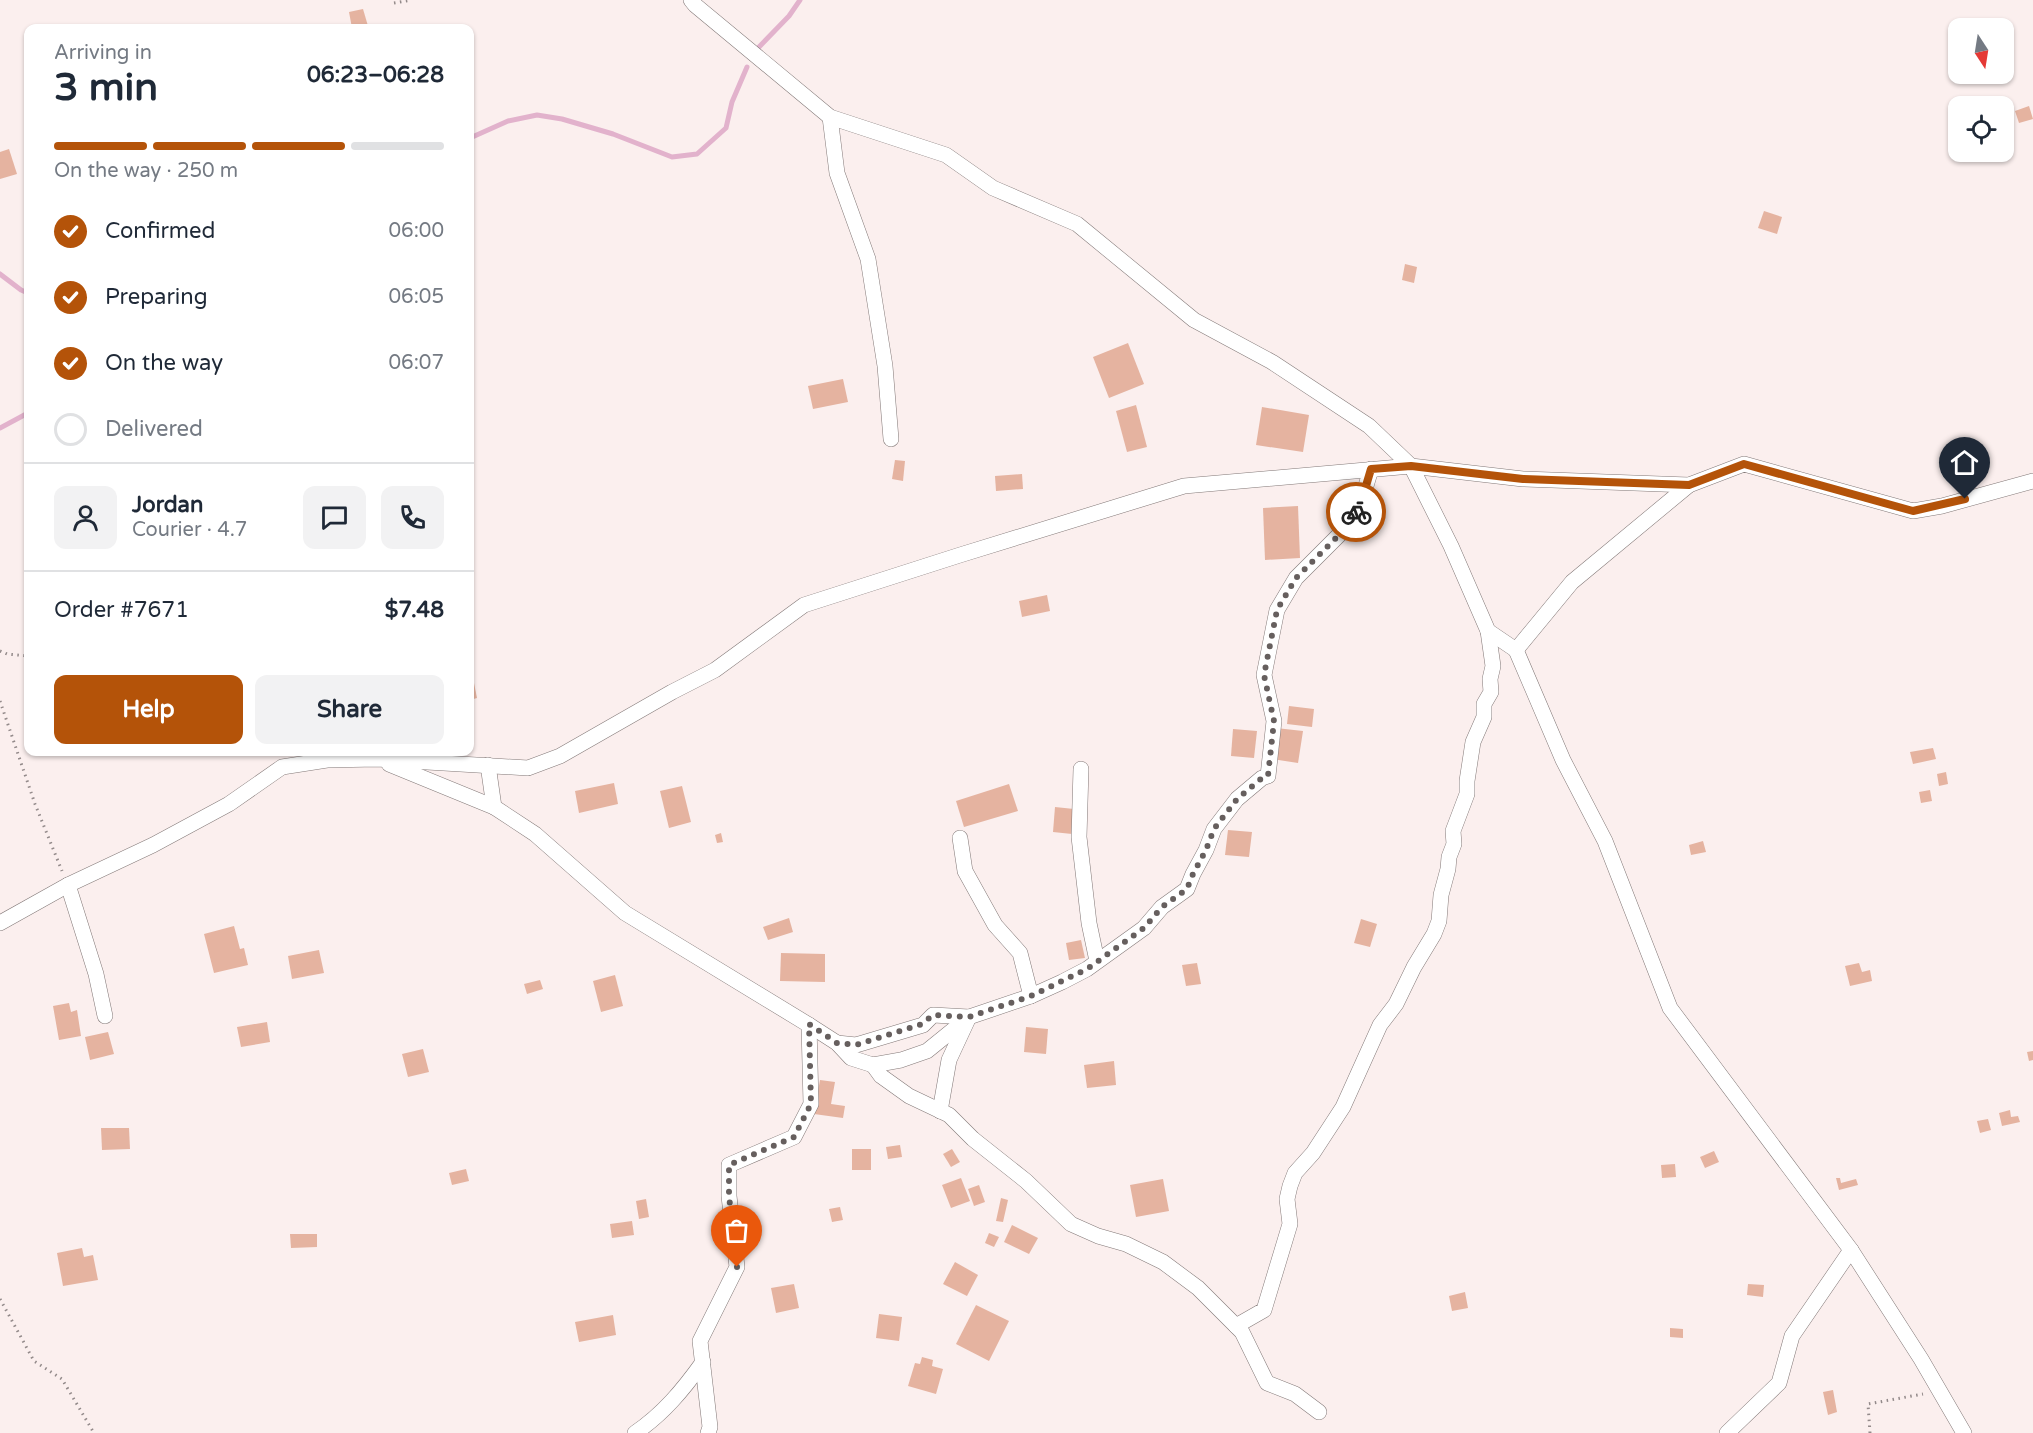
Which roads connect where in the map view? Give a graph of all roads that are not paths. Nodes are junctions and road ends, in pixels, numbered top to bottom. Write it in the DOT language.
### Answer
graph roads {
  1 [pos="691,0"];
  2 [pos="830,117"];
  3 [pos="891,439"];
  4 [pos="1411,466"];
  5 [pos="1371,469"];
  6 [pos="2033,481"];
  7 [pos="1689,485"];
  8 [pos="1488,631"];
  9 [pos="1516,650"];
  10 [pos="377,759"];
  11 [pos="488,765"];
  12 [pos="1081,769"];
  13 [pos="494,807"];
  14 [pos="960,838"];
  15 [pos="68,885"];
  16 [pos="0,923"];
  17 [pos="1097,961"];
  18 [pos="1031,996"];
  19 [pos="105,1016"];
  20 [pos="969,1017"];
  21 [pos="809,1024"];
  22 [pos="837,1043"];
  23 [pos="873,1065"];
  24 [pos="940,1111"];
  25 [pos="1851,1250"];
  26 [pos="1236,1326"];
  27 [pos="703,1362"];
  28 [pos="1319,1412"];
  29 [pos="635,1433"];
  30 [pos="708,1433"];
  31 [pos="1727,1433"];
  32 [pos="1964,1433"];
  1 -- 2 [label="street"];
  2 -- 3 [label="street"];
  2 -- 4 [label="street"];
  4 -- 5 [label="street"];
  4 -- 7 [label="street"];
  4 -- 8 [label="street"];
  5 -- 11 [label="street"];
  5 -- 17 [label="street"];
  6 -- 7 [label="street"];
  7 -- 9 [label="street"];
  8 -- 9 [label="street"];
  8 -- 26 [label="street"];
  9 -- 25 [label="street"];
  10 -- 11 [label="street"];
  10 -- 13 [label="street"];
  10 -- 15 [label="street"];
  11 -- 13 [label="street"];
  12 -- 17 [label="street"];
  13 -- 21 [label="street"];
  14 -- 18 [label="street"];
  15 -- 16 [label="street"];
  15 -- 19 [label="street"];
  17 -- 18 [label="street"];
  18 -- 20 [label="street"];
  20 -- 22 [label="street"];
  20 -- 23 [label="street"];
  20 -- 24 [label="street"];
  21 -- 22 [label="street"];
  21 -- 27 [label="street"];
  22 -- 23 [label="street"];
  23 -- 24 [label="street"];
  24 -- 26 [label="street"];
  25 -- 31 [label="street"];
  25 -- 32 [label="street"];
  26 -- 28 [label="street"];
  27 -- 29 [label="street"];
  27 -- 30 [label="street"];
}
